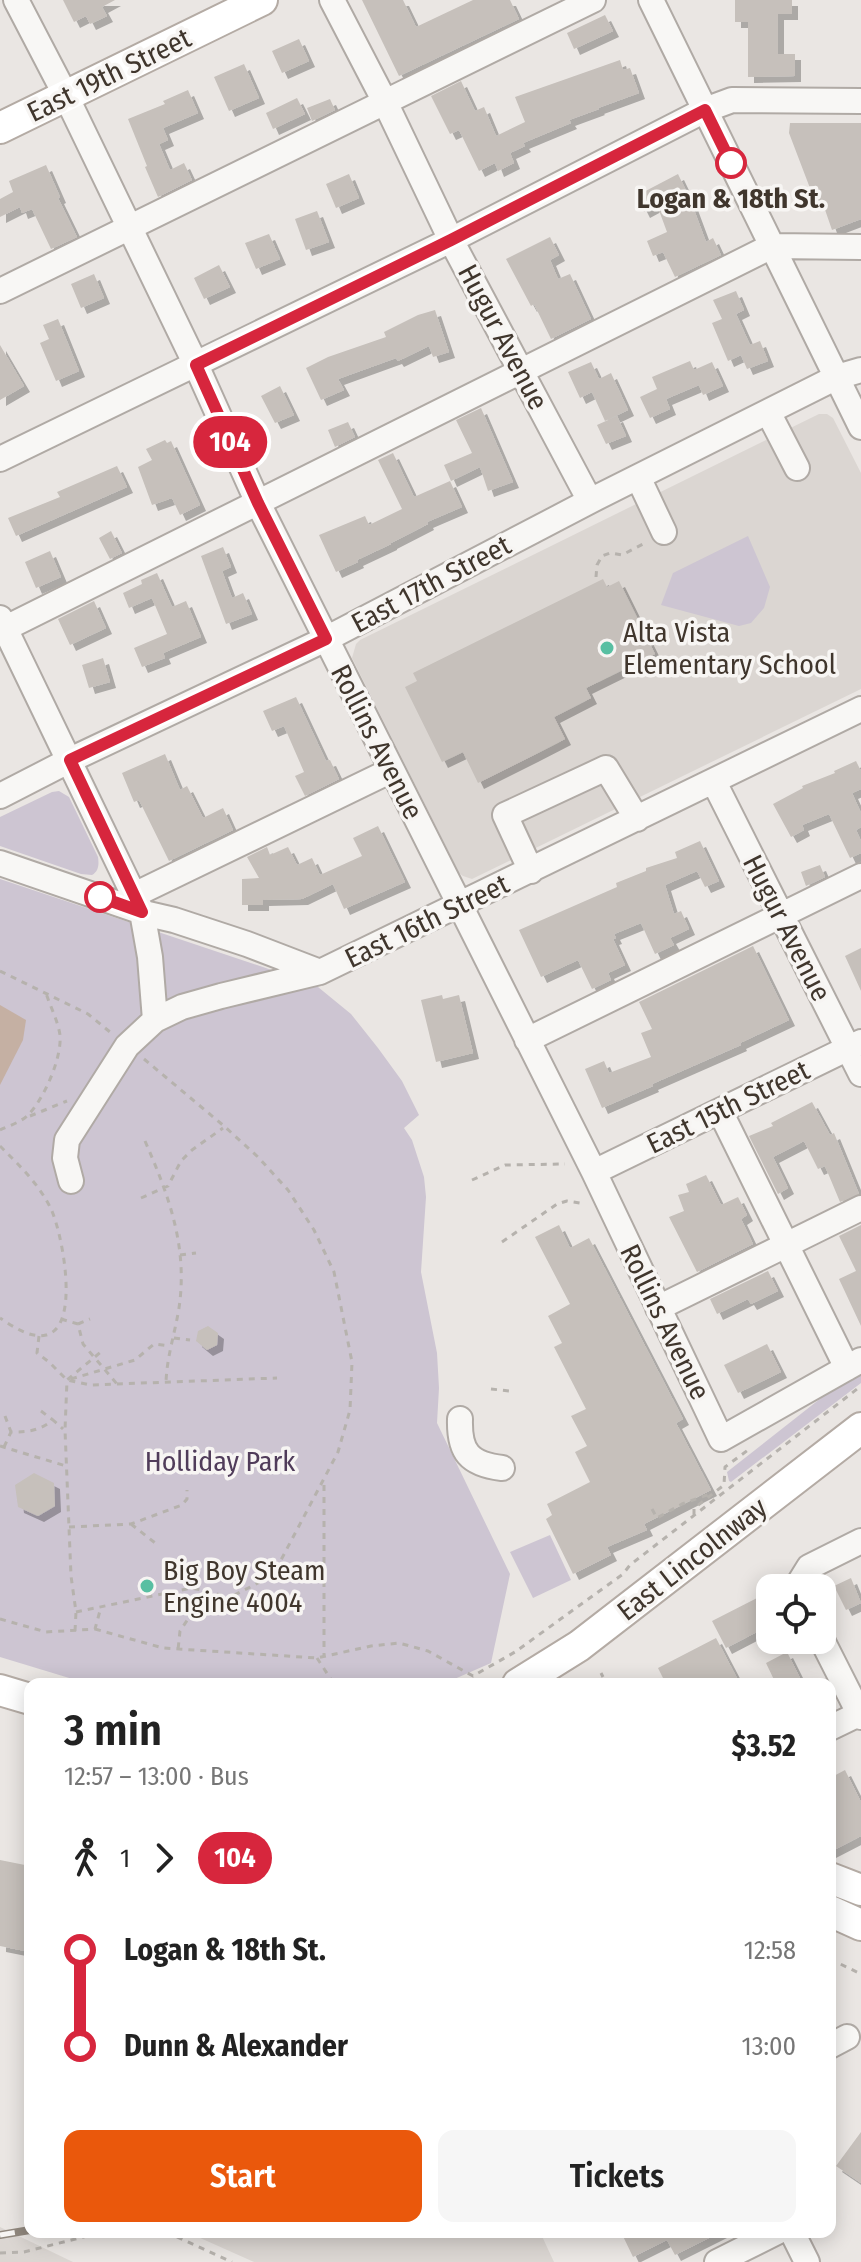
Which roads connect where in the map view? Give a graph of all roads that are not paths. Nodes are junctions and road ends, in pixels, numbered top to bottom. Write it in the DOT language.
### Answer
graph roads {
  1 [pos="16,0"];
  2 [pos="262,0"];
  3 [pos="332,0"];
  4 [pos="593,0"];
  5 [pos="651,0"];
  6 [pos="66,96"];
  7 [pos="861,101"];
  8 [pos="385,102"];
  9 [pos="705,110"];
  10 [pos="0,128"];
  11 [pos="129,228"];
  12 [pos="451,240"];
  13 [pos="772,246"];
  14 [pos="861,247"];
  15 [pos="0,291"];
  16 [pos="196,365"];
  17 [pos="861,370"];
  18 [pos="521,371"];
  19 [pos="837,377"];
  20 [pos="768,412"];
  21 [pos="861,427"];
  22 [pos="0,459"];
  23 [pos="797,468"];
  24 [pos="638,477"];
  25 [pos="590,501"];
  26 [pos="258,503"];
  27 [pos="664,532"];
  28 [pos="2,626"];
  29 [pos="326,639"];
  30 [pos="861,709"];
  31 [pos="70,760"];
  32 [pos="392,770"];
  33 [pos="714,782"];
  34 [pos="0,796"];
  35 [pos="637,819"];
  36 [pos="0,863"];
  37 [pos="531,871"];
  38 [pos="861,876"];
  39 [pos="138,904"];
  40 [pos="459,906"];
  41 [pos="781,916"];
  42 [pos="320,972"];
  43 [pos="155,1020"];
  44 [pos="527,1040"];
  45 [pos="855,1045"];
  46 [pos="861,1074"];
  47 [pos="720,1111"];
  48 [pos="591,1165"];
  49 [pos="71,1181"];
  50 [pos="861,1208"];
  51 [pos="788,1245"];
  52 [pos="658,1308"];
  53 [pos="856,1371"];
  54 [pos="460,1419"];
  55 [pos="861,1428"];
  56 [pos="502,1468"];
  57 [pos="861,1541"];
  58 [pos="805,1574"];
  59 [pos="829,1654"];
  60 [pos="528,1678"];
  61 [pos="0,1690"];
  62 [pos="24,1697"];
  63 [pos="860,1715"];
  64 [pos="836,1725"];
  65 [pos="836,1880"];
  66 [pos="861,1890"];
  67 [pos="836,1914"];
  68 [pos="861,1925"];
  69 [pos="765,2238"];
  70 [pos="795,2238"];
  71 [pos="717,2262"];
  72 [pos="807,2262"];
  1 -- 6 [label="street, Rollins Avenue"];
  2 -- 6 [label="main road, East 19th Street"];
  3 -- 8 [label="street, Hugur Avenue"];
  4 -- 8 [label="street"];
  5 -- 9 [label="street"];
  6 -- 10 [label="main road, East 19th Street"];
  6 -- 11 [label="street, Rollins Avenue"];
  7 -- 9 [label="street"];
  8 -- 11 [label="street"];
  8 -- 12 [label="street, Hugur Avenue"];
  9 -- 12 [label="street"];
  9 -- 13 [label="street"];
  11 -- 15 [label="street"];
  11 -- 16 [label="street, Rollins Avenue"];
  12 -- 16 [label="street"];
  12 -- 18 [label="street, Hugur Avenue"];
  13 -- 14 [label="street"];
  13 -- 18 [label="street"];
  13 -- 19 [label="street"];
  16 -- 22 [label="street"];
  16 -- 26 [label="street, Rollins Avenue"];
  17 -- 19 [label="street, East 17th Street"];
  18 -- 25 [label="street, Hugur Avenue"];
  18 -- 26 [label="street"];
  19 -- 20 [label="street, East 17th Street"];
  19 -- 21 [label="street"];
  20 -- 23 [label="street"];
  20 -- 24 [label="street, East 17th Street"];
  24 -- 25 [label="street, East 17th Street"];
  24 -- 27 [label="street"];
  25 -- 29 [label="street, East 17th Street"];
  26 -- 28 [label="street"];
  26 -- 29 [label="street, Rollins Avenue"];
  28 -- 31 [label="street"];
  29 -- 31 [label="street, East 17th Street"];
  29 -- 32 [label="street, Rollins Avenue"];
  30 -- 33 [label="street, East 16th Street"];
  31 -- 34 [label="street, East 17th Street"];
  31 -- 39 [label="street"];
  32 -- 39 [label="street"];
  32 -- 40 [label="street, Rollins Avenue"];
  33 -- 35 [label="street, East 16th Street"];
  33 -- 41 [label="street, Hugur Avenue"];
  35 -- 37 [label="street, East 16th Street"];
  35 -- 37 [label="street"];
  36 -- 39 [label="street"];
  37 -- 40 [label="street, East 16th Street"];
  38 -- 41 [label="street"];
  39 -- 42 [label="street"];
  39 -- 43 [label="street"];
  40 -- 42 [label="street, East 16th Street"];
  40 -- 44 [label="street, Rollins Avenue"];
  41 -- 44 [label="street"];
  41 -- 45 [label="street, Hugur Avenue"];
  42 -- 43 [label="street, East 16th Street"];
  43 -- 49 [label="street, East 16th Street"];
  44 -- 48 [label="street, Rollins Avenue"];
  45 -- 46 [label="street, Hugur Avenue"];
  45 -- 47 [label="street, East 15th Street"];
  47 -- 48 [label="street, East 15th Street"];
  47 -- 51 [label="street"];
  48 -- 52 [label="street, Rollins Avenue"];
  50 -- 51 [label="street"];
  51 -- 52 [label="street"];
  51 -- 53 [label="street"];
  52 -- 53 [label="street, Rollins Avenue"];
  54 -- 56 [label="street"];
  55 -- 60 [label="main road, East Lincolnway"];
  57 -- 58 [label="street"];
  59 -- 63 [label="street"];
  61 -- 62 [label="main road"];
  63 -- 64 [label="street"];
  65 -- 66 [label="main road"];
  67 -- 68 [label="main road"];
  69 -- 71 [label="street"];
  70 -- 72 [label="street"];
}
